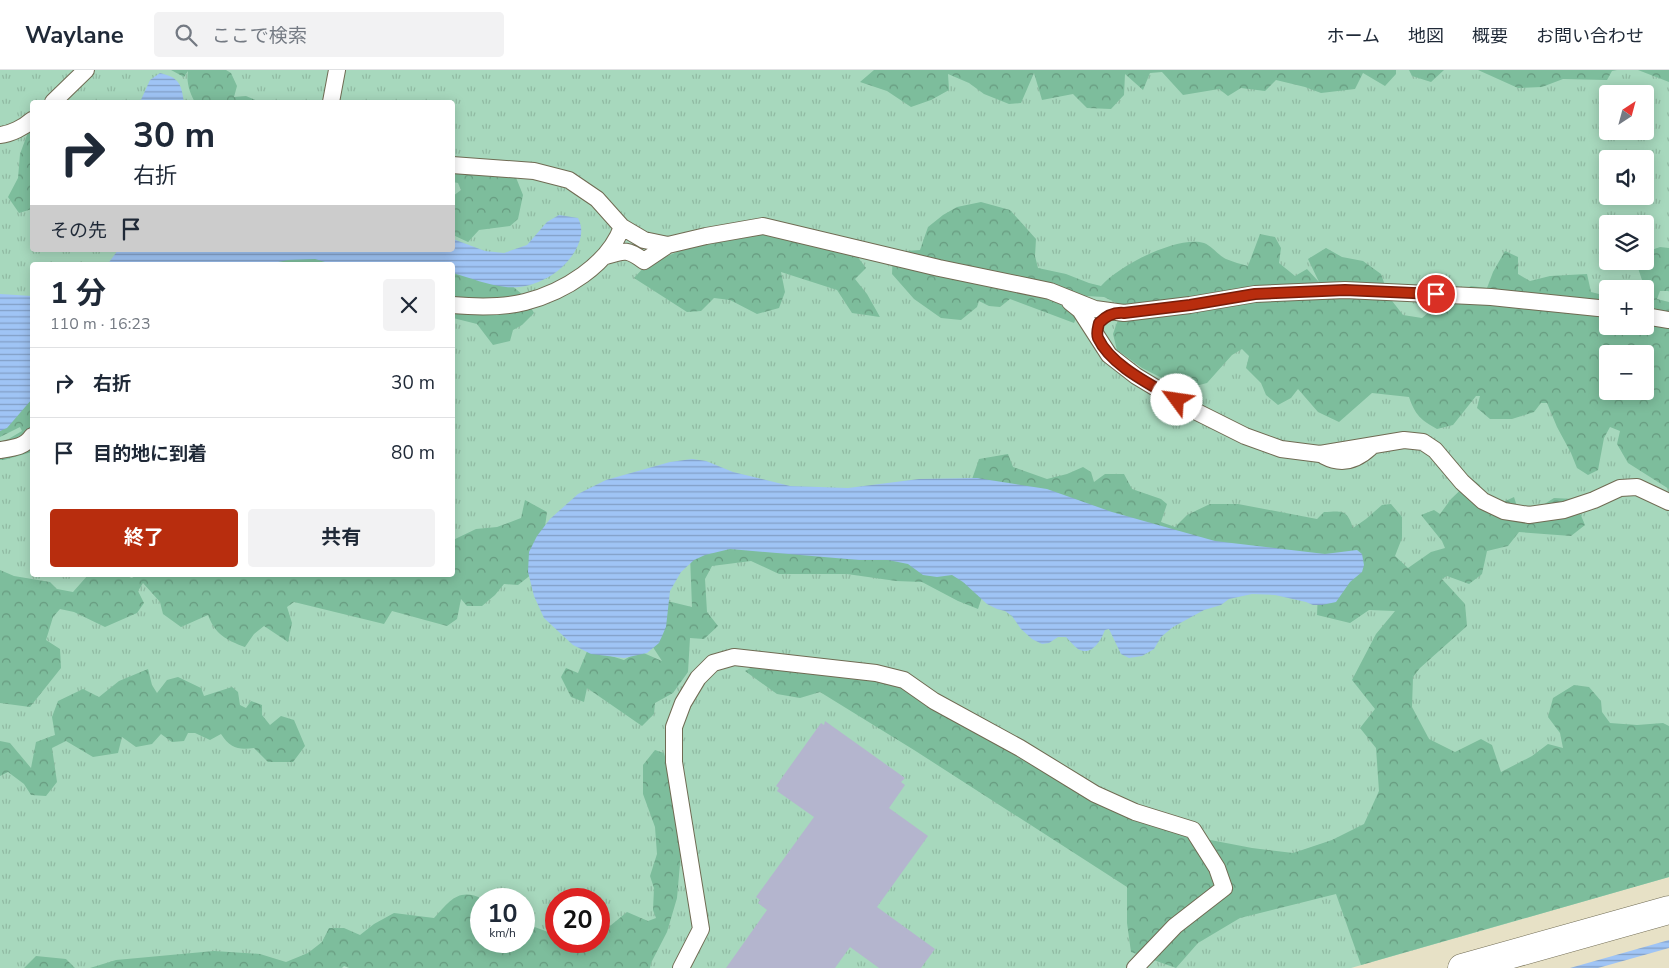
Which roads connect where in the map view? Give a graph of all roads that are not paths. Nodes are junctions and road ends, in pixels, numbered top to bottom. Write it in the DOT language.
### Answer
graph roads {
  1 [pos="86,70"];
  2 [pos="337,70"];
  3 [pos="55,100"];
  4 [pos="331,100"];
  5 [pos="27,123"];
  6 [pos="0,135"];
  7 [pos="0,142"];
  8 [pos="455,165"];
  9 [pos="622,227"];
  10 [pos="668,245"];
  11 [pos="606,256"];
  12 [pos="1065,297"];
  13 [pos="455,305"];
  14 [pos="1599,308"];
  15 [pos="1117,312"];
  16 [pos="1654,318"];
  17 [pos="1669,320"];
  18 [pos="1097,336"];
  19 [pos="30,439"];
  20 [pos="0,450"];
  21 [pos="1669,502"];
  22 [pos="1669,910"];
  23 [pos="681,968"];
  24 [pos="1135,968"];
  25 [pos="1462,968"];
  1 -- 3 [label="lane"];
  2 -- 4 [label="lane"];
  5 -- 6 [label="lane"];
  5 -- 7 [label="lane"];
  8 -- 9 [label="lane"];
  9 -- 10 [label="lane"];
  9 -- 11 [label="lane"];
  10 -- 11 [label="lane"];
  10 -- 12 [label="lane"];
  11 -- 13 [label="lane"];
  12 -- 15 [label="lane"];
  12 -- 18 [label="lane"];
  14 -- 15 [label="lane"];
  15 -- 18 [label="lane"];
  16 -- 17 [label="lane"];
  18 -- 21 [label="lane"];
  19 -- 20 [label="lane"];
  22 -- 25 [label="street"];
  23 -- 24 [label="lane"];
}
